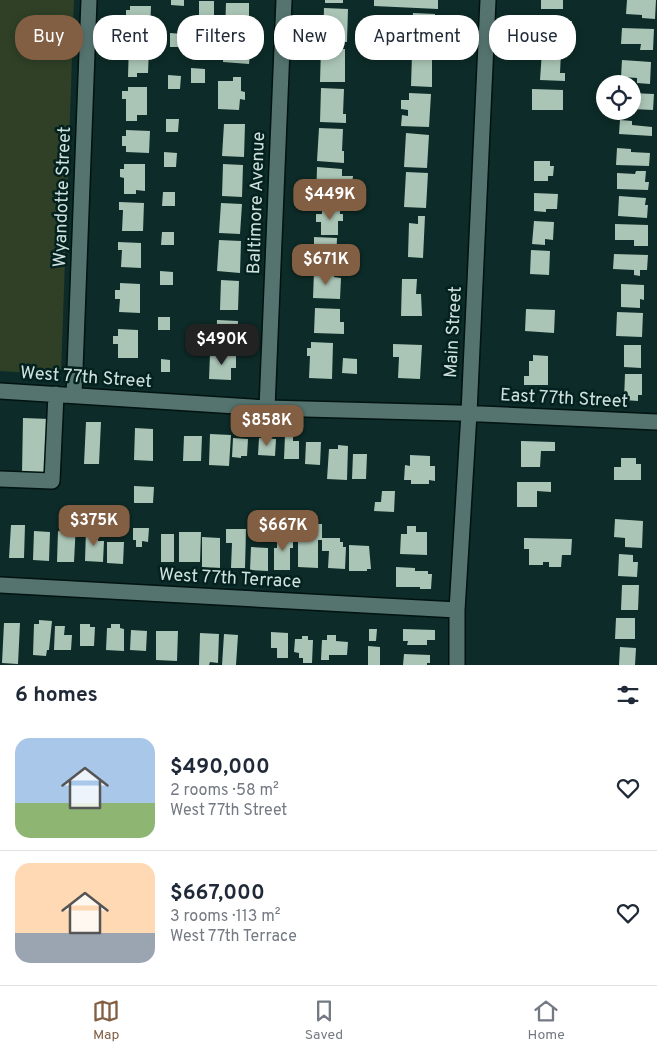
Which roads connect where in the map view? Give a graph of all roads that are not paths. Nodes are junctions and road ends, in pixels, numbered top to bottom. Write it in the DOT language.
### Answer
graph roads {
  1 [pos="90,0"];
  2 [pos="284,0"];
  3 [pos="488,0"];
  4 [pos="0,391"];
  5 [pos="56,394"];
  6 [pos="74,395"];
  7 [pos="267,408"];
  8 [pos="469,413"];
  9 [pos="657,422"];
  10 [pos="0,479"];
  11 [pos="0,584"];
  12 [pos="457,610"];
  13 [pos="457,665"];
  1 -- 6 [label="street, Wyandotte Street"];
  2 -- 7 [label="street, Baltimore Avenue"];
  3 -- 8 [label="street, Main Street"];
  4 -- 5 [label="street, West 77th Street"];
  5 -- 6 [label="street, West 77th Street"];
  5 -- 10 [label="street"];
  6 -- 7 [label="street, West 77th Street"];
  7 -- 8 [label="street, West 77th Street"];
  8 -- 9 [label="street, East 77th Street"];
  8 -- 12 [label="street, Main Street"];
  11 -- 12 [label="street, West 77th Terrace"];
  12 -- 13 [label="street, Main Street"];
}
